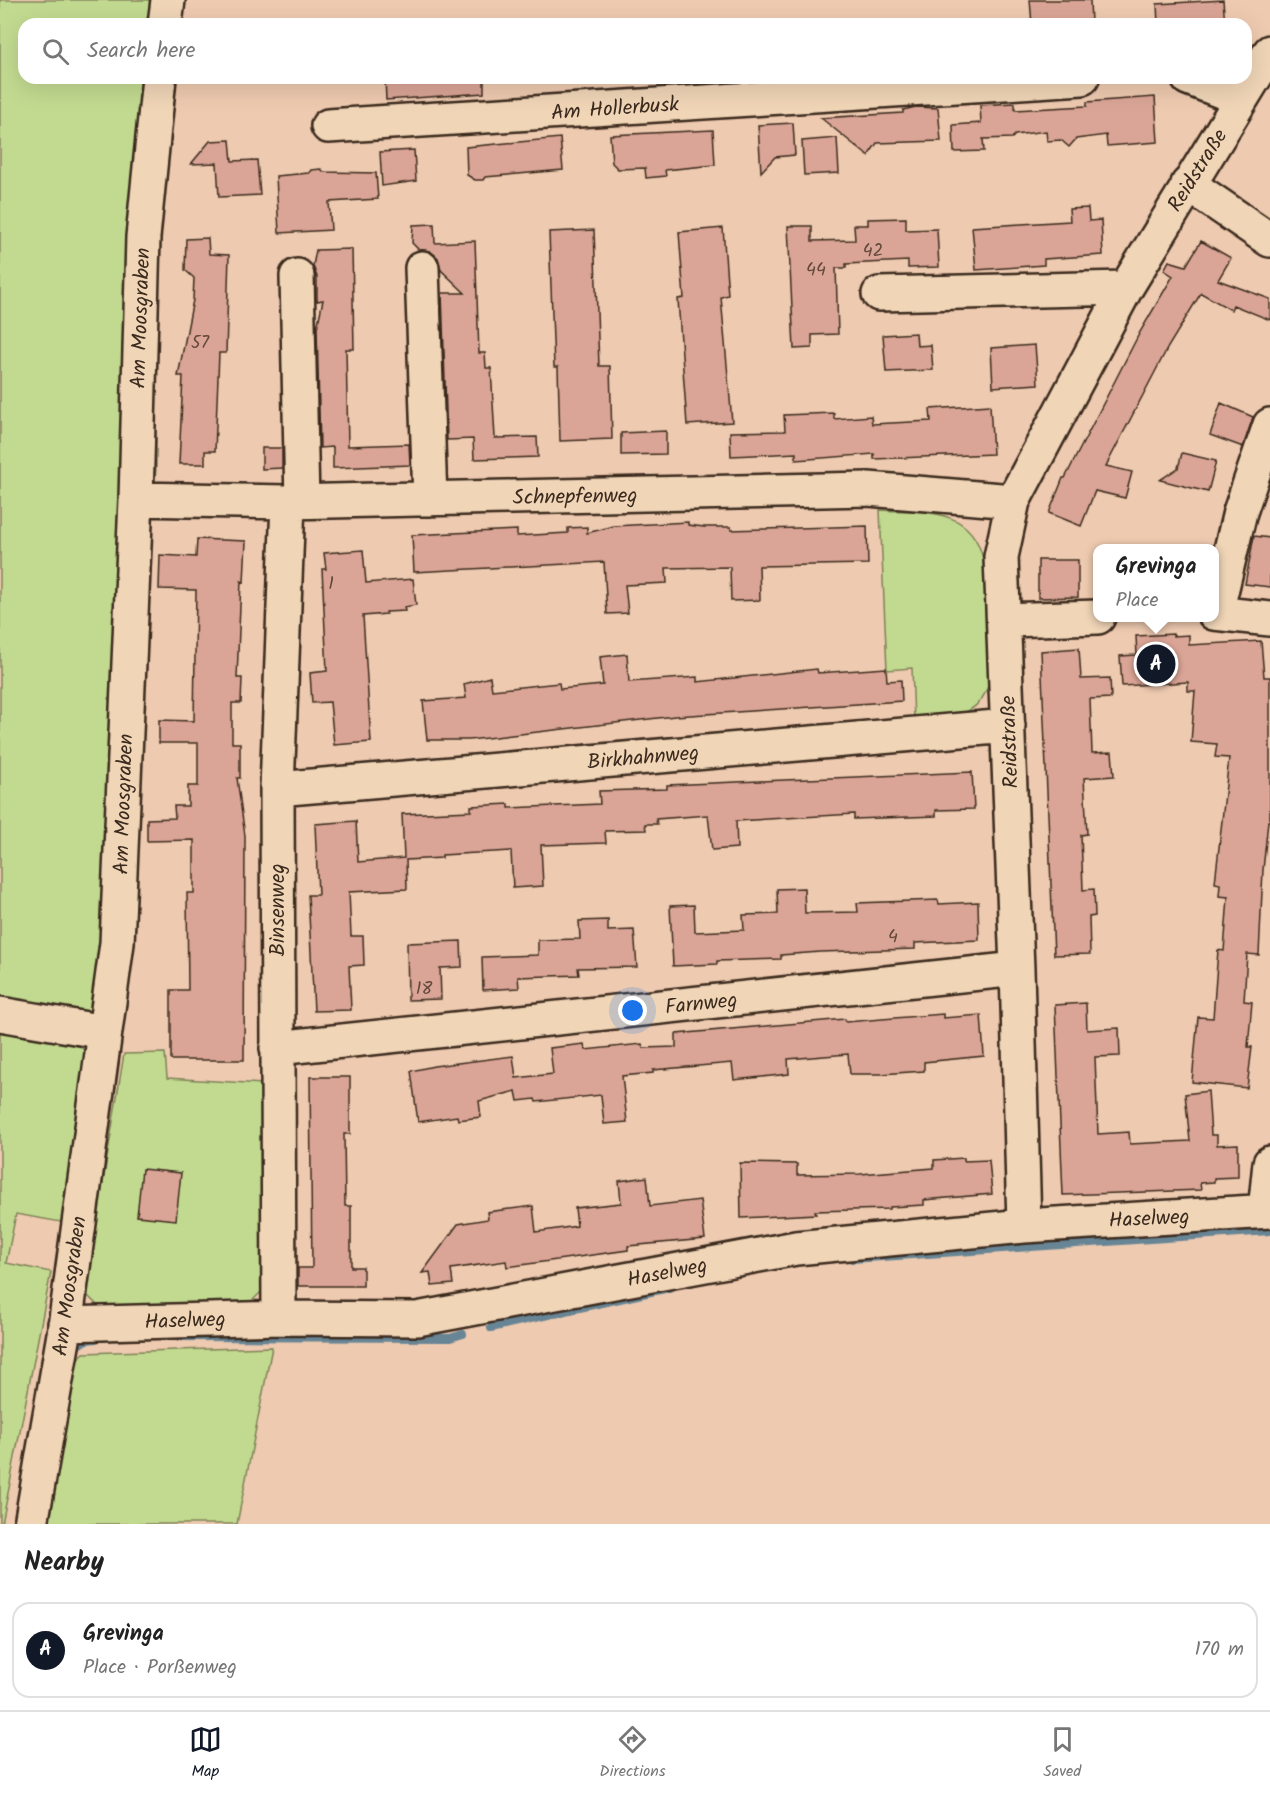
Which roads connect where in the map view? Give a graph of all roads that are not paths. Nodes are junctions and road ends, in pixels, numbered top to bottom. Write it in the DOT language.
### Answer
graph roads {
  1 [pos="168,0"];
  2 [pos="166,18"];
  3 [pos="1270,52"];
  4 [pos="1252,81"];
  5 [pos="158,84"];
  6 [pos="989,84"];
  7 [pos="1203,84"];
  8 [pos="1250,84"];
  9 [pos="1241,99"];
  10 [pos="328,126"];
  11 [pos="1188,184"];
  12 [pos="1270,240"];
  13 [pos="422,268"];
  14 [pos="297,276"];
  15 [pos="1126,288"];
  16 [pos="879,294"];
  17 [pos="1270,425"];
  18 [pos="136,499"];
  19 [pos="430,499"];
  20 [pos="1013,501"];
  21 [pos="295,502"];
  22 [pos="1219,597"];
  23 [pos="1219,613"];
  24 [pos="1093,617"];
  25 [pos="1270,619"];
  26 [pos="1005,620"];
  27 [pos="1008,726"];
  28 [pos="277,789"];
  29 [pos="1017,969"];
  30 [pos="0,1014"];
  31 [pos="104,1032"];
  32 [pos="276,1048"];
  33 [pos="1270,1163"];
  34 [pos="1267,1211"];
  35 [pos="1024,1226"];
  36 [pos="279,1318"];
  37 [pos="65,1324"];
  38 [pos="31,1524"];
  1 -- 2 [label="street"];
  3 -- 4 [label="street, Reidstraße"];
  5 -- 18 [label="street, Am Moosgraben"];
  6 -- 10 [label="street, Am Hollerbusk"];
  7 -- 9 [label="street"];
  8 -- 9 [label="street, Reidstraße"];
  9 -- 11 [label="street, Reidstraße"];
  11 -- 12 [label="street"];
  11 -- 15 [label="street, Reidstraße"];
  13 -- 19 [label="street"];
  14 -- 21 [label="street, Binsenweg"];
  15 -- 16 [label="street"];
  15 -- 20 [label="street, Reidstraße"];
  17 -- 22 [label="street"];
  18 -- 21 [label="street, Schnepfenweg"];
  18 -- 31 [label="street, Am Moosgraben"];
  19 -- 20 [label="street, Schnepfenweg"];
  19 -- 21 [label="street, Schnepfenweg"];
  20 -- 26 [label="street, Reidstraße"];
  21 -- 28 [label="street, Binsenweg"];
  23 -- 25 [label="street"];
  24 -- 26 [label="street"];
  26 -- 27 [label="street, Reidstraße"];
  27 -- 28 [label="street, Birkhahnweg"];
  27 -- 29 [label="street, Reidstraße"];
  28 -- 32 [label="street, Binsenweg"];
  29 -- 32 [label="street, Farnweg"];
  29 -- 35 [label="street, Reidstraße"];
  30 -- 31 [label="street"];
  31 -- 37 [label="street, Am Moosgraben"];
  32 -- 36 [label="street, Binsenweg"];
  33 -- 34 [label="street"];
  34 -- 35 [label="street, Haselweg"];
  35 -- 36 [label="street, Haselweg"];
  36 -- 37 [label="street, Haselweg"];
  37 -- 38 [label="street, Am Moosgraben"];
}
